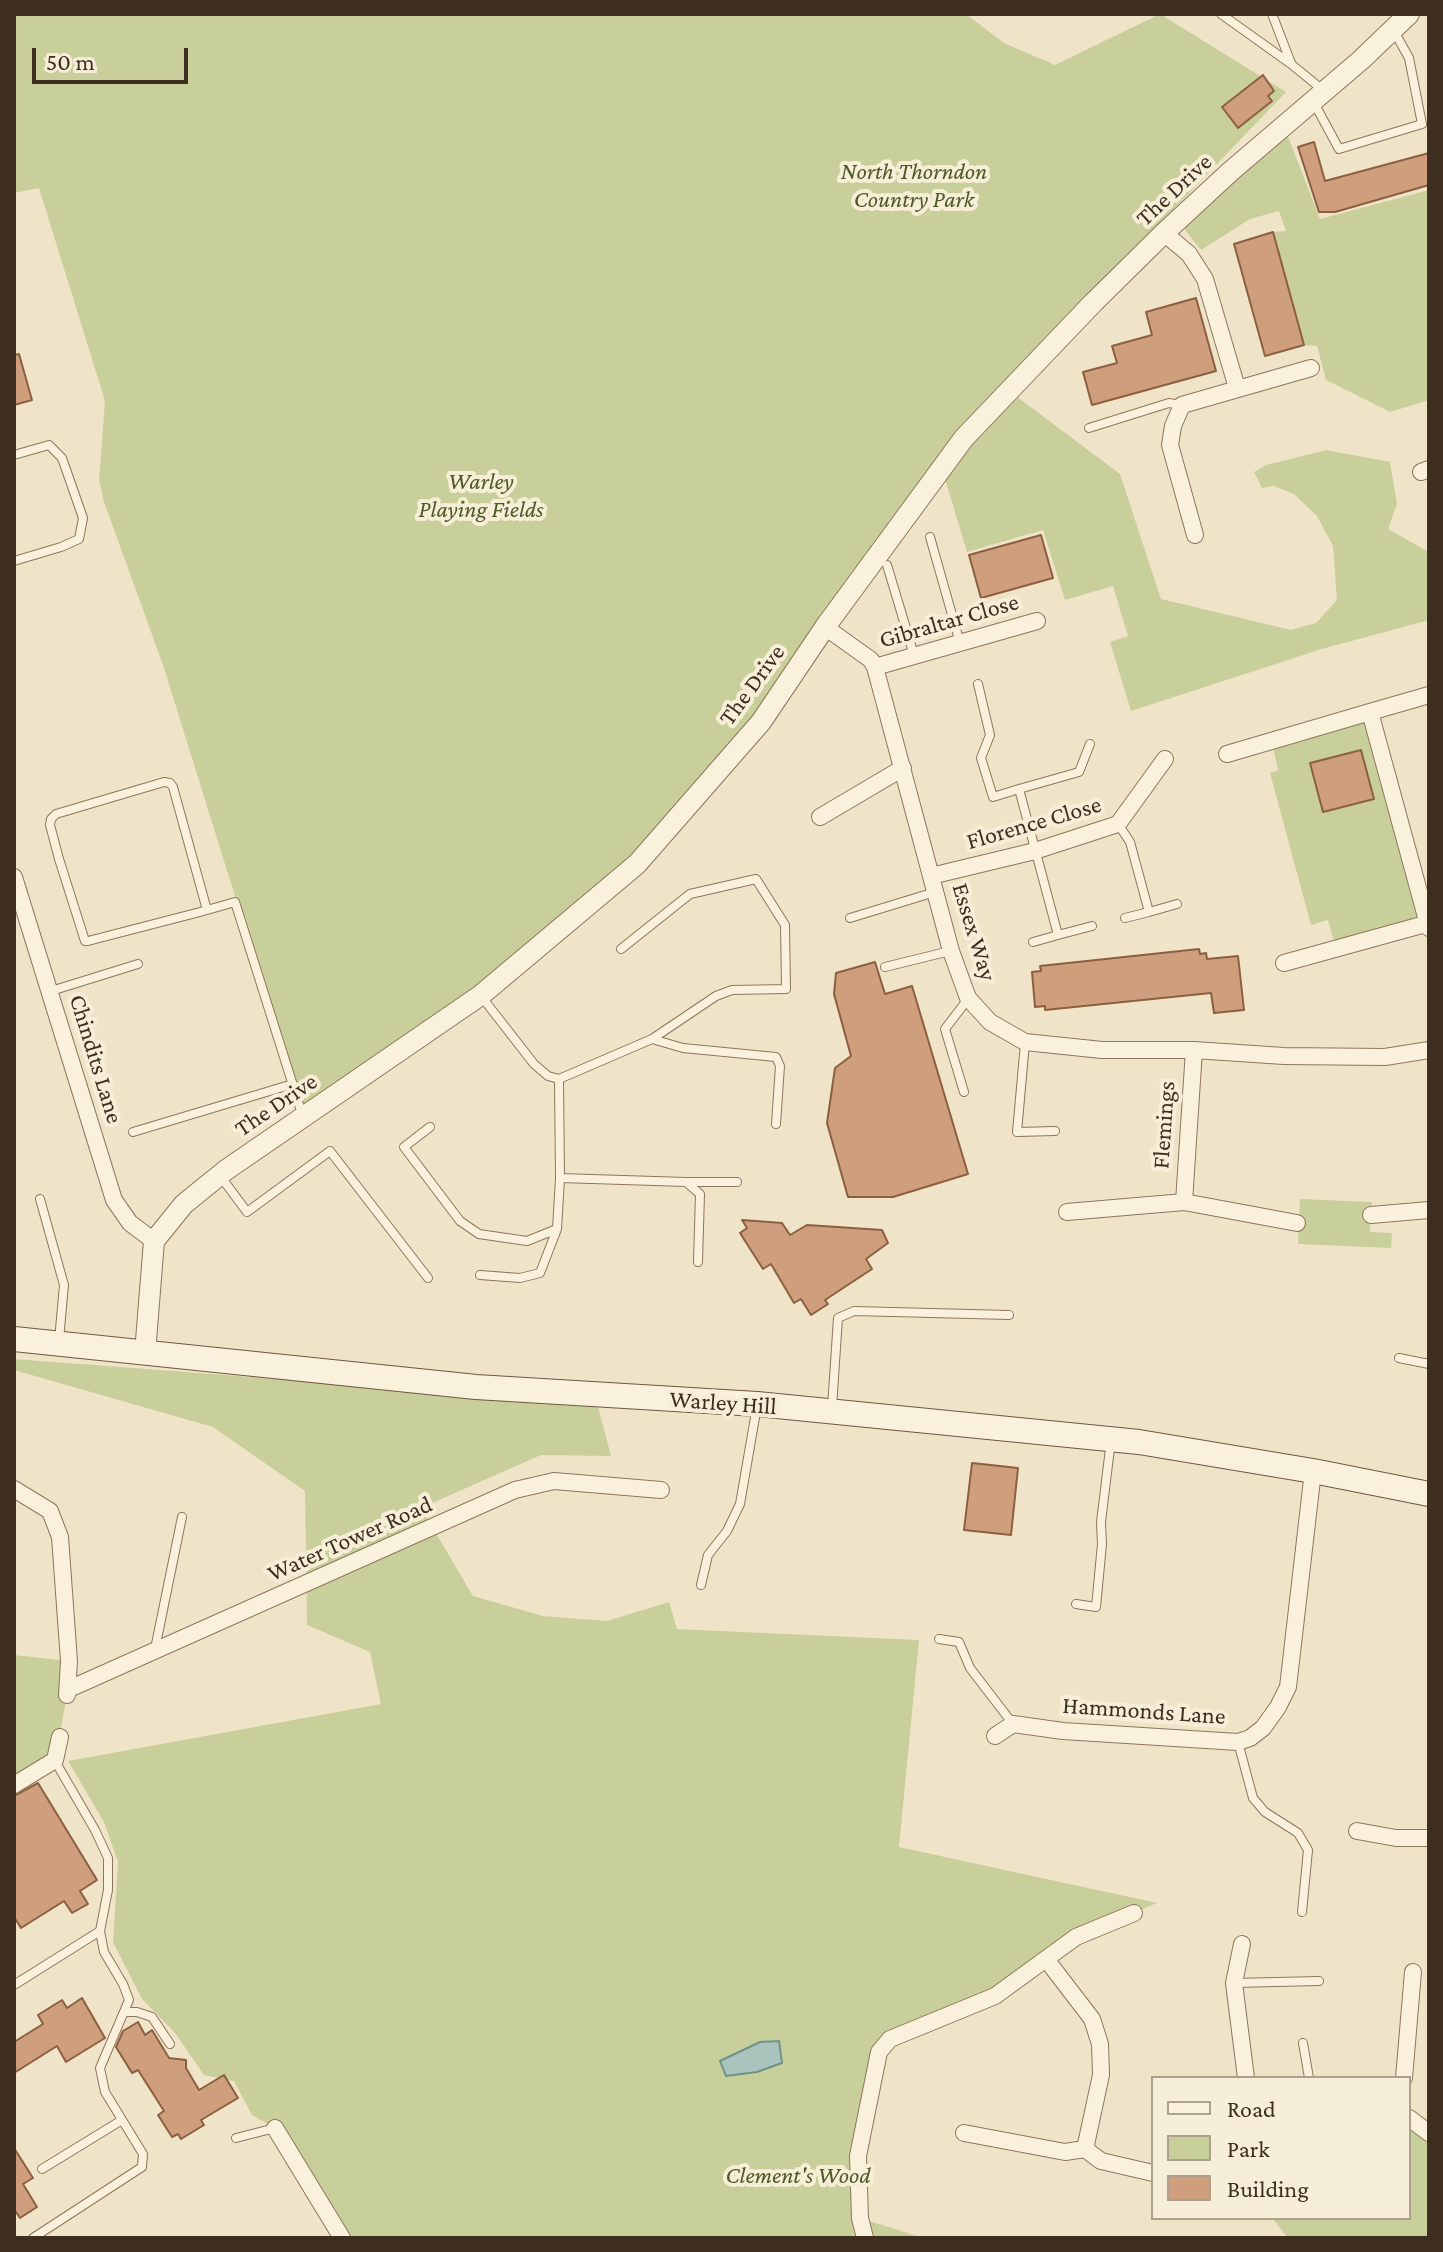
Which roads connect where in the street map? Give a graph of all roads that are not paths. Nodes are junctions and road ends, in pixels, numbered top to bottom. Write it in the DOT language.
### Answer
graph roads {
  1 [pos="1221,14"];
  2 [pos="1272,14"];
  3 [pos="1409,14"];
  4 [pos="1393,30"];
  5 [pos="1291,64"];
  6 [pos="1319,96"];
  7 [pos="1164,233"];
  8 [pos="1311,368"];
  9 [pos="1237,388"];
  10 [pos="1182,405"];
  11 [pos="1089,428"];
  12 [pos="14,455"];
  13 [pos="1195,535"];
  14 [pos="930,537"];
  15 [pos="14,561"];
  16 [pos="887,565"];
  17 [pos="1037,621"];
  18 [pos="825,627"];
  19 [pos="960,643"];
  20 [pos="914,656"];
  21 [pos="875,667"];
  22 [pos="978,684"];
  23 [pos="1429,695"];
  24 [pos="1370,712"];
  25 [pos="1090,744"];
  26 [pos="1227,754"];
  27 [pos="1165,759"];
  28 [pos="903,768"];
  29 [pos="1019,789"];
  30 [pos="820,817"];
  31 [pos="1118,824"];
  32 [pos="1035,851"];
  33 [pos="14,877"];
  34 [pos="933,884"];
  35 [pos="1177,904"];
  36 [pos="207,910"];
  37 [pos="1149,912"];
  38 [pos="850,918"];
  39 [pos="1125,918"];
  40 [pos="1428,925"];
  41 [pos="1092,926"];
  42 [pos="1058,935"];
  43 [pos="1033,942"];
  44 [pos="621,949"];
  45 [pos="951,951"];
  46 [pos="1284,963"];
  47 [pos="138,964"];
  48 [pos="885,967"];
  49 [pos="51,991"];
  50 [pos="481,995"];
  51 [pos="968,998"];
  52 [pos="652,1039"];
  53 [pos="1025,1042"];
  54 [pos="1194,1050"];
  55 [pos="1429,1050"];
  56 [pos="559,1079"];
  57 [pos="293,1084"];
  58 [pos="964,1092"];
  59 [pos="304,1118"];
  60 [pos="776,1124"];
  61 [pos="430,1127"];
  62 [pos="1055,1131"];
  63 [pos="133,1132"];
  64 [pos="221,1176"];
  65 [pos="560,1178"];
  66 [pos="686,1182"];
  67 [pos="737,1182"];
  68 [pos="40,1199"];
  69 [pos="1184,1202"];
  70 [pos="1429,1210"];
  71 [pos="1067,1212"];
  72 [pos="1371,1215"];
  73 [pos="1297,1223"];
  74 [pos="557,1229"];
  75 [pos="154,1241"];
  76 [pos="698,1262"];
  77 [pos="480,1275"];
  78 [pos="428,1278"];
  79 [pos="1009,1315"];
  80 [pos="14,1339"];
  81 [pos="58,1344"];
  82 [pos="145,1353"];
  83 [pos="1399,1358"];
  84 [pos="1429,1364"];
  85 [pos="757,1404"];
  86 [pos="831,1412"];
  87 [pos="1111,1440"];
  88 [pos="1313,1471"];
  89 [pos="14,1489"];
  90 [pos="661,1490"];
  91 [pos="1429,1494"];
  92 [pos="182,1517"];
  93 [pos="701,1585"];
  94 [pos="1076,1604"];
  95 [pos="939,1639"];
  96 [pos="154,1653"];
  97 [pos="1013,1724"];
  98 [pos="995,1736"];
  99 [pos="60,1737"];
  100 [pos="1238,1742"];
  101 [pos="55,1760"];
  102 [pos="14,1785"];
  103 [pos="1357,1831"];
  104 [pos="1429,1838"];
  105 [pos="1302,1912"];
  106 [pos="1134,1913"];
  107 [pos="100,1931"];
  108 [pos="1242,1944"];
  109 [pos="1046,1959"];
  110 [pos="1413,1972"];
  111 [pos="1319,1981"];
  112 [pos="1234,1983"];
  113 [pos="14,1985"];
  114 [pos="126,2012"];
  115 [pos="1303,2043"];
  116 [pos="170,2044"];
  117 [pos="1246,2076"];
  118 [pos="1309,2076"];
  119 [pos="1404,2076"];
  120 [pos="122,2120"];
  121 [pos="1411,2120"];
  122 [pos="275,2128"];
  123 [pos="964,2133"];
  124 [pos="1429,2133"];
  125 [pos="236,2138"];
  126 [pos="1085,2149"];
  127 [pos="42,2169"];
  128 [pos="1151,2173"];
  129 [pos="33,2238"];
  130 [pos="342,2238"];
  131 [pos="865,2238"];
  1 -- 5 [label="lane"];
  2 -- 5 [label="lane"];
  3 -- 4 [label="street, The Drive"];
  4 -- 6 [label="street, The Drive"];
  4 -- 6 [label="lane"];
  5 -- 6 [label="lane"];
  6 -- 7 [label="street, The Drive"];
  7 -- 9 [label="street"];
  7 -- 18 [label="street, The Drive"];
  8 -- 9 [label="street"];
  9 -- 10 [label="street"];
  10 -- 11 [label="lane"];
  10 -- 13 [label="street"];
  12 -- 15 [label="lane"];
  14 -- 19 [label="lane"];
  16 -- 20 [label="lane"];
  17 -- 19 [label="street, Gibraltar Close"];
  18 -- 21 [label="street"];
  18 -- 50 [label="street, The Drive"];
  19 -- 20 [label="street, Gibraltar Close"];
  20 -- 21 [label="street, Gibraltar Close"];
  21 -- 28 [label="street, Essex Way"];
  22 -- 29 [label="lane"];
  23 -- 24 [label="street"];
  24 -- 26 [label="street"];
  24 -- 40 [label="street"];
  25 -- 29 [label="lane"];
  27 -- 31 [label="street, Florence Close"];
  28 -- 30 [label="street"];
  28 -- 34 [label="street, Essex Way"];
  29 -- 32 [label="lane"];
  31 -- 32 [label="street, Florence Close"];
  31 -- 37 [label="lane"];
  32 -- 34 [label="street, Florence Close"];
  32 -- 42 [label="lane"];
  33 -- 49 [label="street, Chindits Lane"];
  34 -- 38 [label="lane"];
  34 -- 45 [label="street, Essex Way"];
  35 -- 37 [label="lane"];
  36 -- 36 [label="lane"];
  36 -- 57 [label="lane"];
  37 -- 39 [label="lane"];
  40 -- 46 [label="street"];
  41 -- 42 [label="lane"];
  42 -- 43 [label="lane"];
  44 -- 52 [label="lane"];
  45 -- 48 [label="lane"];
  45 -- 51 [label="street, Essex Way"];
  47 -- 49 [label="lane"];
  49 -- 75 [label="street, Chindits Lane"];
  50 -- 56 [label="lane"];
  50 -- 59 [label="street, The Drive"];
  51 -- 53 [label="street, Essex Way"];
  51 -- 58 [label="lane"];
  52 -- 56 [label="lane"];
  52 -- 60 [label="lane"];
  53 -- 54 [label="street, Essex Way"];
  53 -- 62 [label="lane"];
  54 -- 55 [label="street, Essex Way"];
  54 -- 69 [label="street, Flemings"];
  56 -- 65 [label="lane"];
  57 -- 59 [label="lane"];
  57 -- 63 [label="lane"];
  59 -- 64 [label="street, The Drive"];
  61 -- 74 [label="lane"];
  64 -- 75 [label="street, The Drive"];
  64 -- 78 [label="lane"];
  65 -- 66 [label="lane"];
  65 -- 74 [label="lane"];
  66 -- 67 [label="lane"];
  66 -- 76 [label="lane"];
  68 -- 81 [label="lane"];
  69 -- 71 [label="street"];
  69 -- 73 [label="street"];
  70 -- 72 [label="street"];
  74 -- 77 [label="lane"];
  75 -- 82 [label="street"];
  79 -- 86 [label="lane"];
  80 -- 81 [label="main road, Warley Hill"];
  81 -- 82 [label="main road, Warley Hill"];
  82 -- 85 [label="main road, Warley Hill"];
  83 -- 84 [label="lane"];
  85 -- 86 [label="main road, Warley Hill"];
  85 -- 93 [label="lane"];
  86 -- 87 [label="main road, Warley Hill"];
  87 -- 88 [label="main road, Warley Hill"];
  87 -- 94 [label="lane"];
  88 -- 91 [label="main road, Warley Hill"];
  88 -- 100 [label="street, Hammonds Lane"];
  89 -- 96 [label="street, Water Tower Road"];
  90 -- 96 [label="street, Water Tower Road"];
  92 -- 96 [label="lane"];
  95 -- 97 [label="lane"];
  97 -- 98 [label="street"];
  97 -- 100 [label="street, Hammonds Lane"];
  99 -- 101 [label="street"];
  100 -- 105 [label="lane"];
  101 -- 102 [label="street"];
  101 -- 107 [label="lane"];
  103 -- 104 [label="street"];
  106 -- 109 [label="street"];
  107 -- 113 [label="lane"];
  107 -- 114 [label="lane"];
  108 -- 112 [label="street"];
  109 -- 126 [label="street"];
  109 -- 131 [label="street"];
  110 -- 119 [label="street"];
  111 -- 112 [label="lane"];
  112 -- 117 [label="street"];
  114 -- 116 [label="lane"];
  114 -- 120 [label="lane"];
  115 -- 118 [label="lane"];
  120 -- 127 [label="lane"];
  120 -- 129 [label="lane"];
  121 -- 124 [label="street"];
  122 -- 125 [label="lane"];
  122 -- 130 [label="street"];
  123 -- 126 [label="street"];
  126 -- 128 [label="street"];
}
